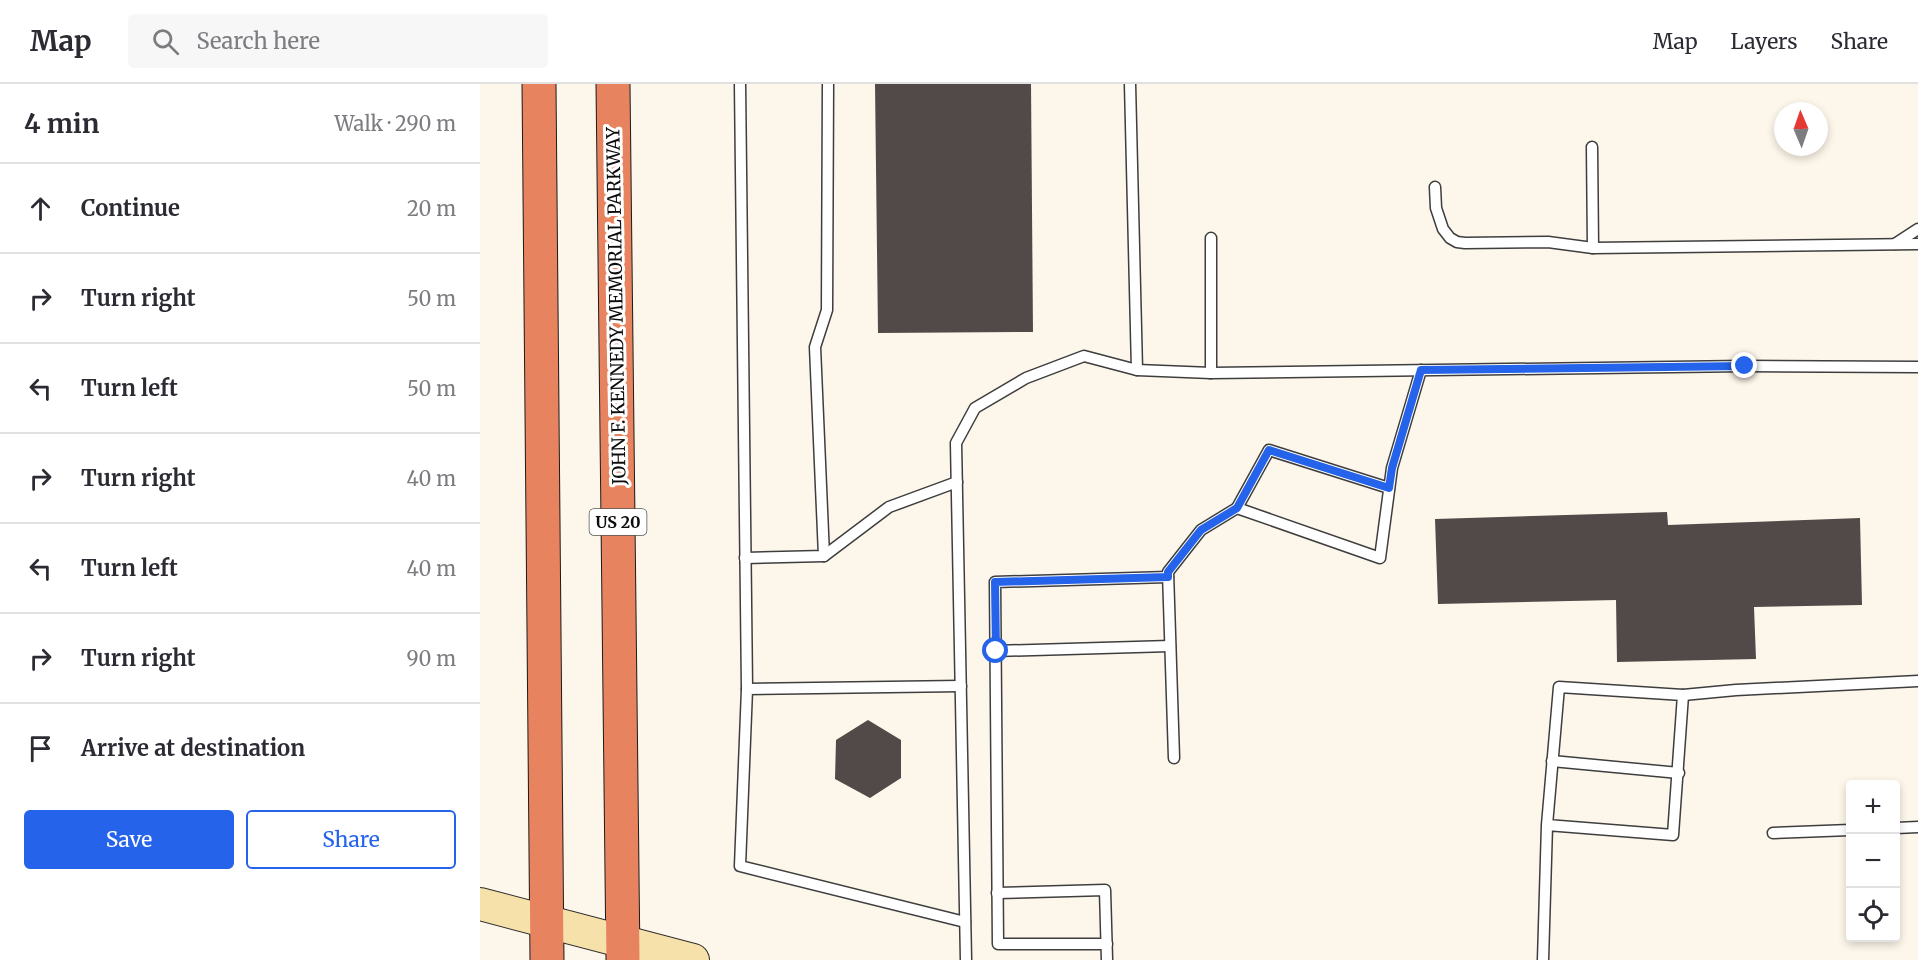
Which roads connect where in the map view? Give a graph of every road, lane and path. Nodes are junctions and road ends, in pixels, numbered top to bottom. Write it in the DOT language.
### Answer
graph roads {
  1 [pos="539,84"];
  2 [pos="613,84"];
  3 [pos="740,84"];
  4 [pos="828,84"];
  5 [pos="1130,84"];
  6 [pos="1592,147"];
  7 [pos="1435,187"];
  8 [pos="1918,229"];
  9 [pos="1211,238"];
  10 [pos="1895,244"];
  11 [pos="1918,244"];
  12 [pos="1593,248"];
  13 [pos="1918,367"];
  14 [pos="1137,370"];
  15 [pos="1421,370"];
  16 [pos="1211,373"];
  17 [pos="957,482"];
  18 [pos="1389,488"];
  19 [pos="1237,508"];
  20 [pos="824,556"];
  21 [pos="746,558"];
  22 [pos="1168,577"];
  23 [pos="1170,646"];
  24 [pos="996,651"];
  25 [pos="1918,681"];
  26 [pos="961,686"];
  27 [pos="747,689"];
  28 [pos="1683,695"];
  29 [pos="1174,758"];
  30 [pos="1552,761"];
  31 [pos="1678,773"];
  32 [pos="1547,825"];
  33 [pos="1918,827"];
  34 [pos="1900,828"];
  35 [pos="1846,830"];
  36 [pos="1773,833"];
  37 [pos="997,892"];
  38 [pos="480,904"];
  39 [pos="965,921"];
  40 [pos="547,922"];
  41 [pos="1107,944"];
  42 [pos="623,951"];
  43 [pos="547,960"];
  44 [pos="693,960"];
  45 [pos="966,960"];
  46 [pos="1107,960"];
  47 [pos="1543,960"];
  1 -- 40 [label="highway"];
  2 -- 42 [label="highway, JOHN F. KENNEDY MEMORIAL PARKWAY / US 20"];
  3 -- 21 [label="lane"];
  4 -- 20 [label="lane"];
  5 -- 14 [label="lane"];
  6 -- 12 [label="lane"];
  7 -- 12 [label="lane"];
  8 -- 10 [label="lane"];
  9 -- 16 [label="lane"];
  10 -- 11 [label="lane"];
  10 -- 12 [label="lane"];
  13 -- 15 [label="lane"];
  14 -- 16 [label="lane"];
  14 -- 17 [label="lane"];
  15 -- 16 [label="lane"];
  15 -- 18 [label="lane"];
  17 -- 20 [label="lane"];
  17 -- 26 [label="lane"];
  18 -- 19 [label="lane"];
  18 -- 19 [label="lane"];
  19 -- 22 [label="lane"];
  20 -- 21 [label="lane"];
  21 -- 27 [label="lane"];
  22 -- 23 [label="lane"];
  22 -- 24 [label="lane"];
  23 -- 24 [label="lane"];
  23 -- 29 [label="lane"];
  24 -- 37 [label="lane"];
  25 -- 28 [label="lane"];
  26 -- 27 [label="lane"];
  26 -- 39 [label="lane"];
  27 -- 39 [label="lane"];
  28 -- 30 [label="lane"];
  28 -- 31 [label="lane"];
  30 -- 31 [label="lane"];
  30 -- 32 [label="lane"];
  31 -- 32 [label="lane"];
  32 -- 47 [label="lane"];
  33 -- 34 [label="lane"];
  35 -- 36 [label="lane"];
  37 -- 41 [label="lane"];
  37 -- 41 [label="lane"];
  38 -- 40 [label="street"];
  39 -- 45 [label="lane"];
  40 -- 42 [label="street"];
  40 -- 43 [label="highway"];
  41 -- 46 [label="lane"];
  42 -- 44 [label="street"];
}
